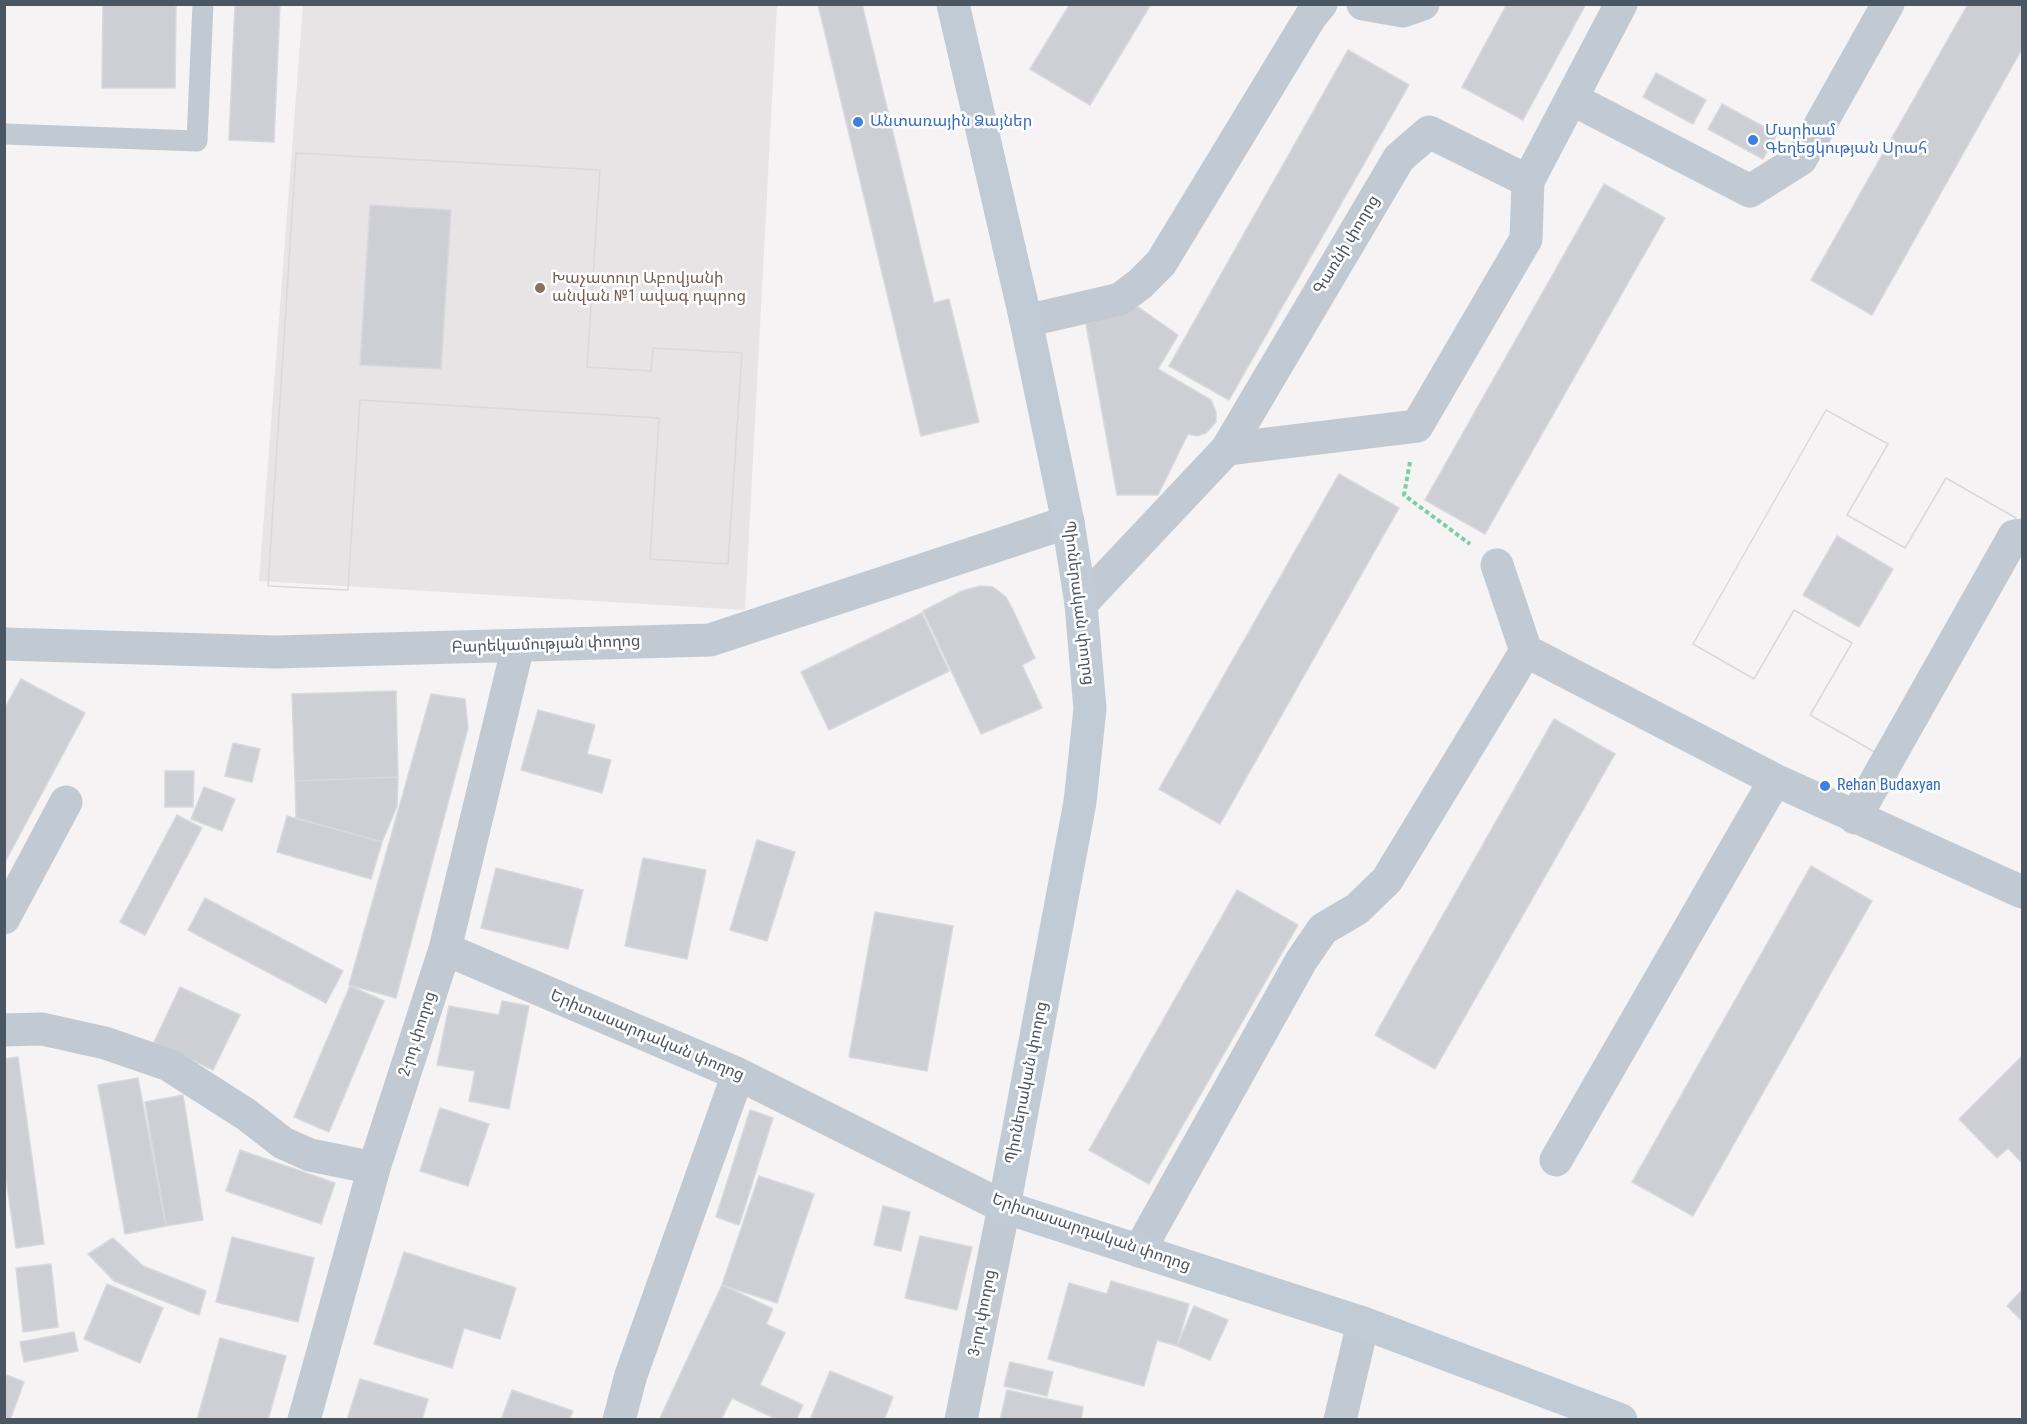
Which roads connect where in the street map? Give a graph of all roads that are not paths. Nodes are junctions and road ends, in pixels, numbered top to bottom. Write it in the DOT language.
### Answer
graph roads {
  1 [pos="203,4"];
  2 [pos="953,4"];
  3 [pos="1363,4"];
  4 [pos="1423,4"];
  5 [pos="1620,4"];
  6 [pos="1888,4"];
  7 [pos="1319,5"];
  8 [pos="1572,99"];
  9 [pos="4,134"];
  10 [pos="1528,181"];
  11 [pos="1026,321"];
  12 [pos="1227,449"];
  13 [pos="1068,522"];
  14 [pos="2022,535"];
  15 [pos="1497,565"];
  16 [pos="1081,604"];
  17 [pos="4,644"];
  18 [pos="518,645"];
  19 [pos="1526,651"];
  20 [pos="1775,780"];
  21 [pos="66,802"];
  22 [pos="1855,818"];
  23 [pos="2022,892"];
  24 [pos="4,918"];
  25 [pos="445,949"];
  26 [pos="4,1030"];
  27 [pos="738,1074"];
  28 [pos="1556,1161"];
  29 [pos="374,1168"];
  30 [pos="1004,1207"];
  31 [pos="1139,1251"];
  32 [pos="1363,1323"];
  33 [pos="304,1419"];
  34 [pos="619,1419"];
  35 [pos="961,1419"];
  36 [pos="1340,1419"];
  37 [pos="1621,1419"];
  1 -- 9 [label="lane"];
  2 -- 11 [label="street, Պիոներական փողոց"];
  3 -- 4 [label="street"];
  5 -- 8 [label="street"];
  6 -- 8 [label="street"];
  7 -- 11 [label="street"];
  8 -- 10 [label="street"];
  10 -- 12 [label="street"];
  10 -- 12 [label="street, Գառնի փողոց"];
  11 -- 13 [label="street, Պիոներական փողոց"];
  12 -- 16 [label="street, Գառնի փողոց"];
  13 -- 16 [label="street, Պիոներական փողոց"];
  13 -- 18 [label="street, Բարեկամության փողոց"];
  14 -- 22 [label="street"];
  15 -- 19 [label="street"];
  16 -- 30 [label="street, Պիոներական փողոց"];
  17 -- 18 [label="street, Բարեկամության փողոց"];
  18 -- 25 [label="street, 2-րդ փողոց"];
  19 -- 20 [label="street"];
  19 -- 31 [label="street"];
  20 -- 22 [label="street"];
  20 -- 28 [label="street"];
  21 -- 24 [label="street"];
  22 -- 23 [label="street"];
  25 -- 27 [label="street, Երիտասարդական փողոց"];
  25 -- 29 [label="street, 2-րդ փողոց"];
  26 -- 29 [label="street"];
  27 -- 30 [label="street, Երիտասարդական փողոց"];
  27 -- 34 [label="street"];
  29 -- 33 [label="street, 2-րդ փողոց"];
  30 -- 31 [label="street, Երիտասարդական փողոց"];
  30 -- 35 [label="street, 3-րդ փողոց"];
  31 -- 32 [label="street, Երիտասարդական փողոց"];
  32 -- 36 [label="street"];
  32 -- 37 [label="street, Երիտասարդական փողոց"];
}
